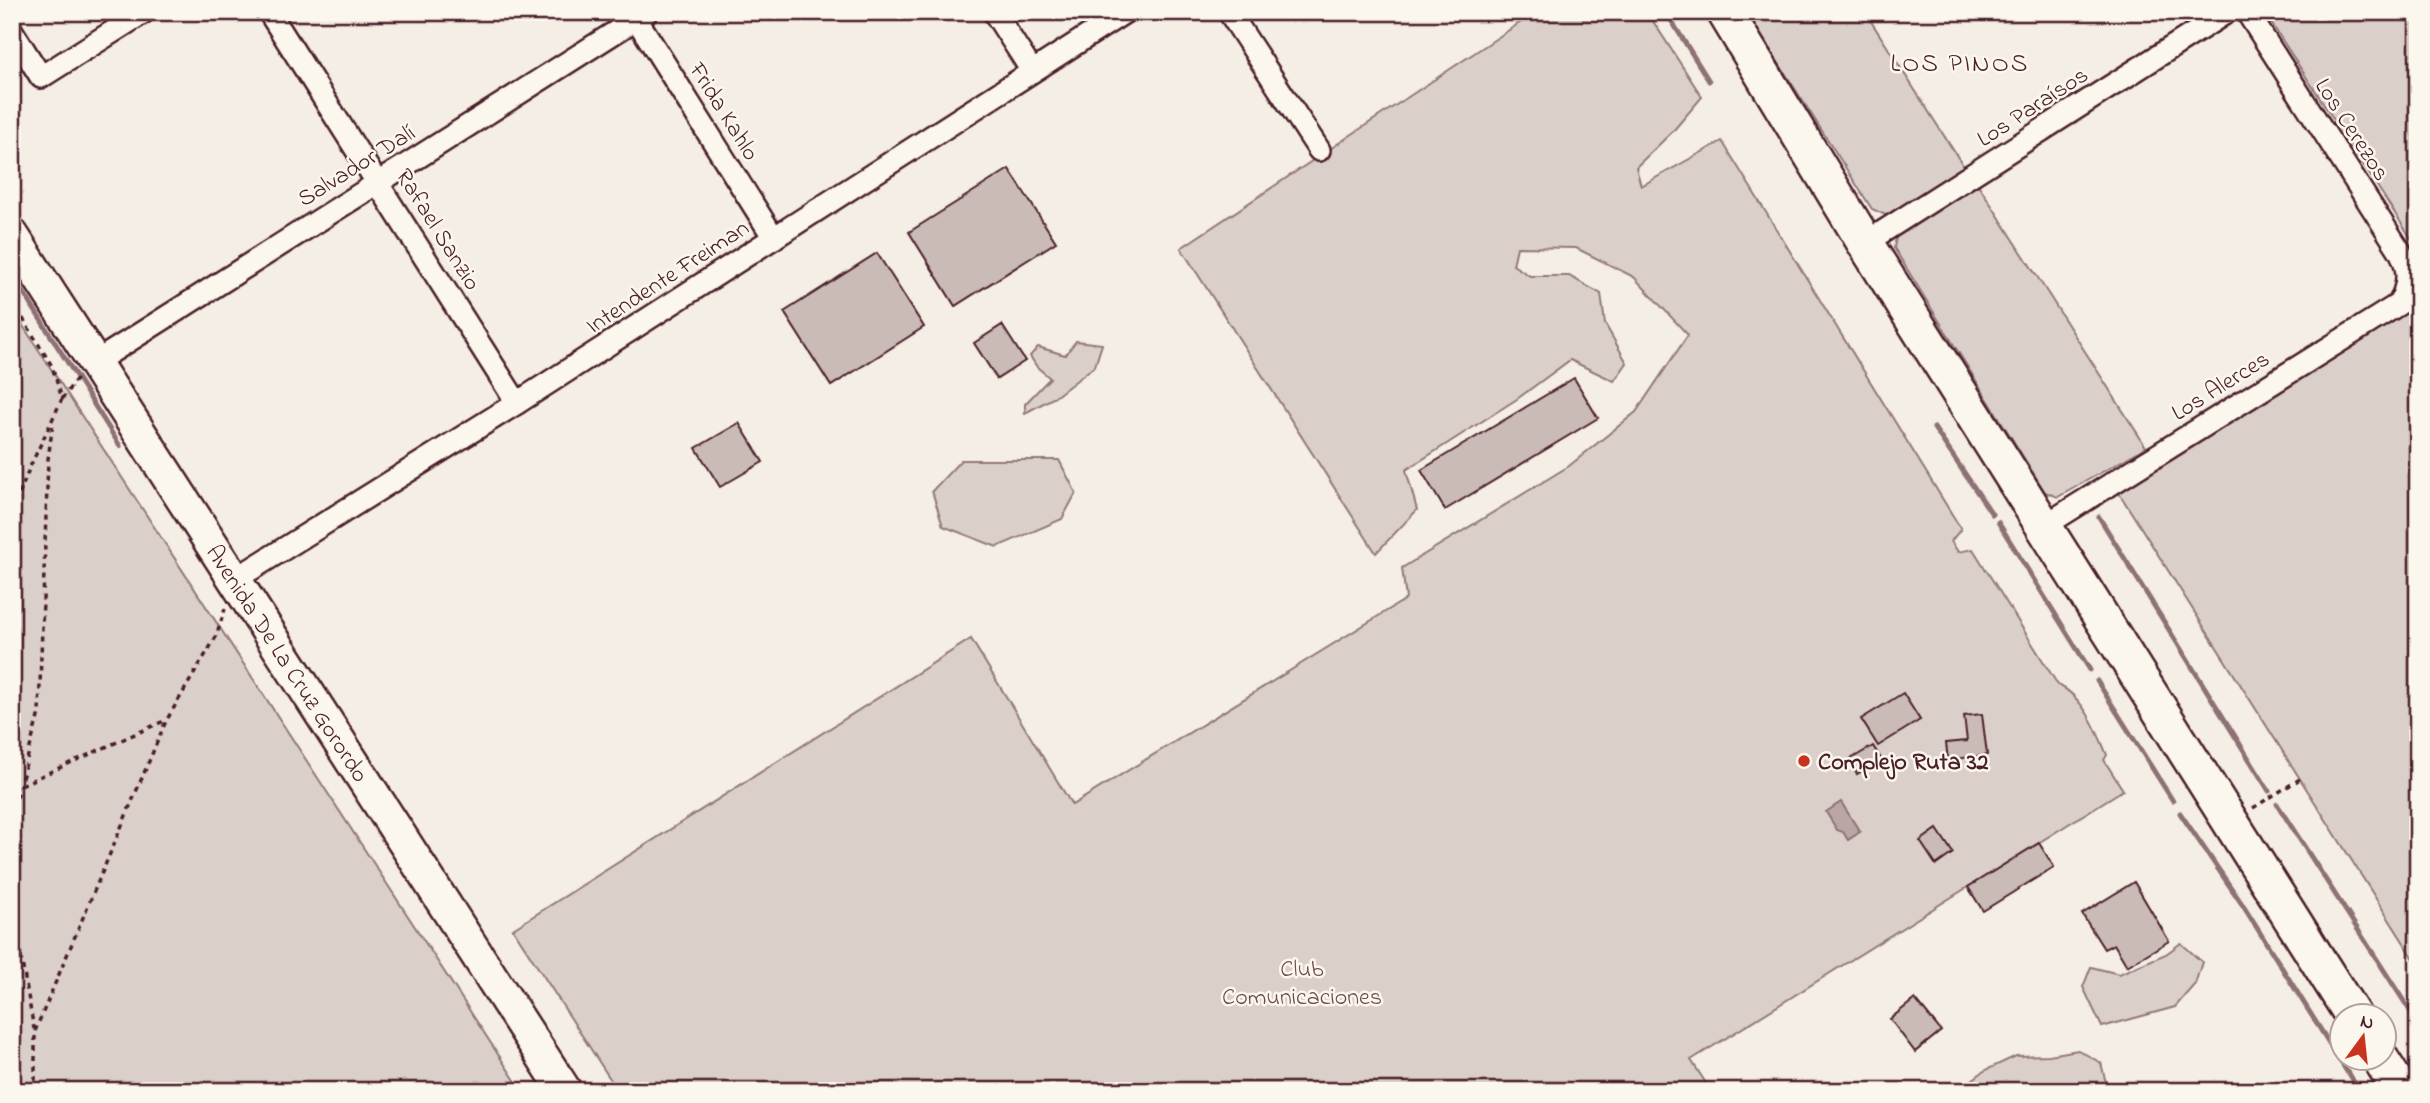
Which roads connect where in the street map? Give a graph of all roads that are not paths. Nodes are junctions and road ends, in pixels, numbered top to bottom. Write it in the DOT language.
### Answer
graph roads {
  1 [pos="144,12"];
  2 [pos="269,12"];
  3 [pos="994,12"];
  4 [pos="1125,12"];
  5 [pos="1229,12"];
  6 [pos="1725,12"];
  7 [pos="2227,12"];
  8 [pos="2247,12"];
  9 [pos="638,15"];
  10 [pos="12,31"];
  11 [pos="1032,71"];
  12 [pos="1319,150"];
  13 [pos="378,181"];
  14 [pos="12,235"];
  15 [pos="774,238"];
  16 [pos="1865,243"];
  17 [pos="2408,276"];
  18 [pos="94,363"];
  19 [pos="517,403"];
  20 [pos="2044,526"];
  21 [pos="234,580"];
  22 [pos="2344,1002"];
  23 [pos="2389,1072"];
  24 [pos="2418,1081"];
  25 [pos="565,1091"];
  26 [pos="2401,1091"];
  1 -- 10 [label="street"];
  2 -- 13 [label="street, Rafael Sanzio"];
  3 -- 11 [label="street"];
  4 -- 11 [label="street, Intendente Freiman"];
  5 -- 12 [label="street"];
  6 -- 16 [label="main road"];
  7 -- 16 [label="street, Los Paraísos"];
  8 -- 17 [label="street, Los Cerezos"];
  9 -- 13 [label="street, Salvador Dalí"];
  9 -- 15 [label="street, Frida Kahlo"];
  11 -- 15 [label="street, Intendente Freiman"];
  13 -- 18 [label="street, Salvador Dalí"];
  13 -- 19 [label="street, Rafael Sanzio"];
  14 -- 18 [label="main road, Avenida De La Cruz Gorordo"];
  15 -- 19 [label="street, Intendente Freiman"];
  16 -- 20 [label="main road"];
  17 -- 20 [label="street, Los Alerces"];
  18 -- 21 [label="main road, Avenida De La Cruz Gorordo"];
  19 -- 21 [label="street, Intendente Freiman"];
  20 -- 22 [label="main road"];
  21 -- 25 [label="main road, Avenida De La Cruz Gorordo"];
  23 -- 26 [label="main road"];
  24 -- 26 [label="street"];
}
